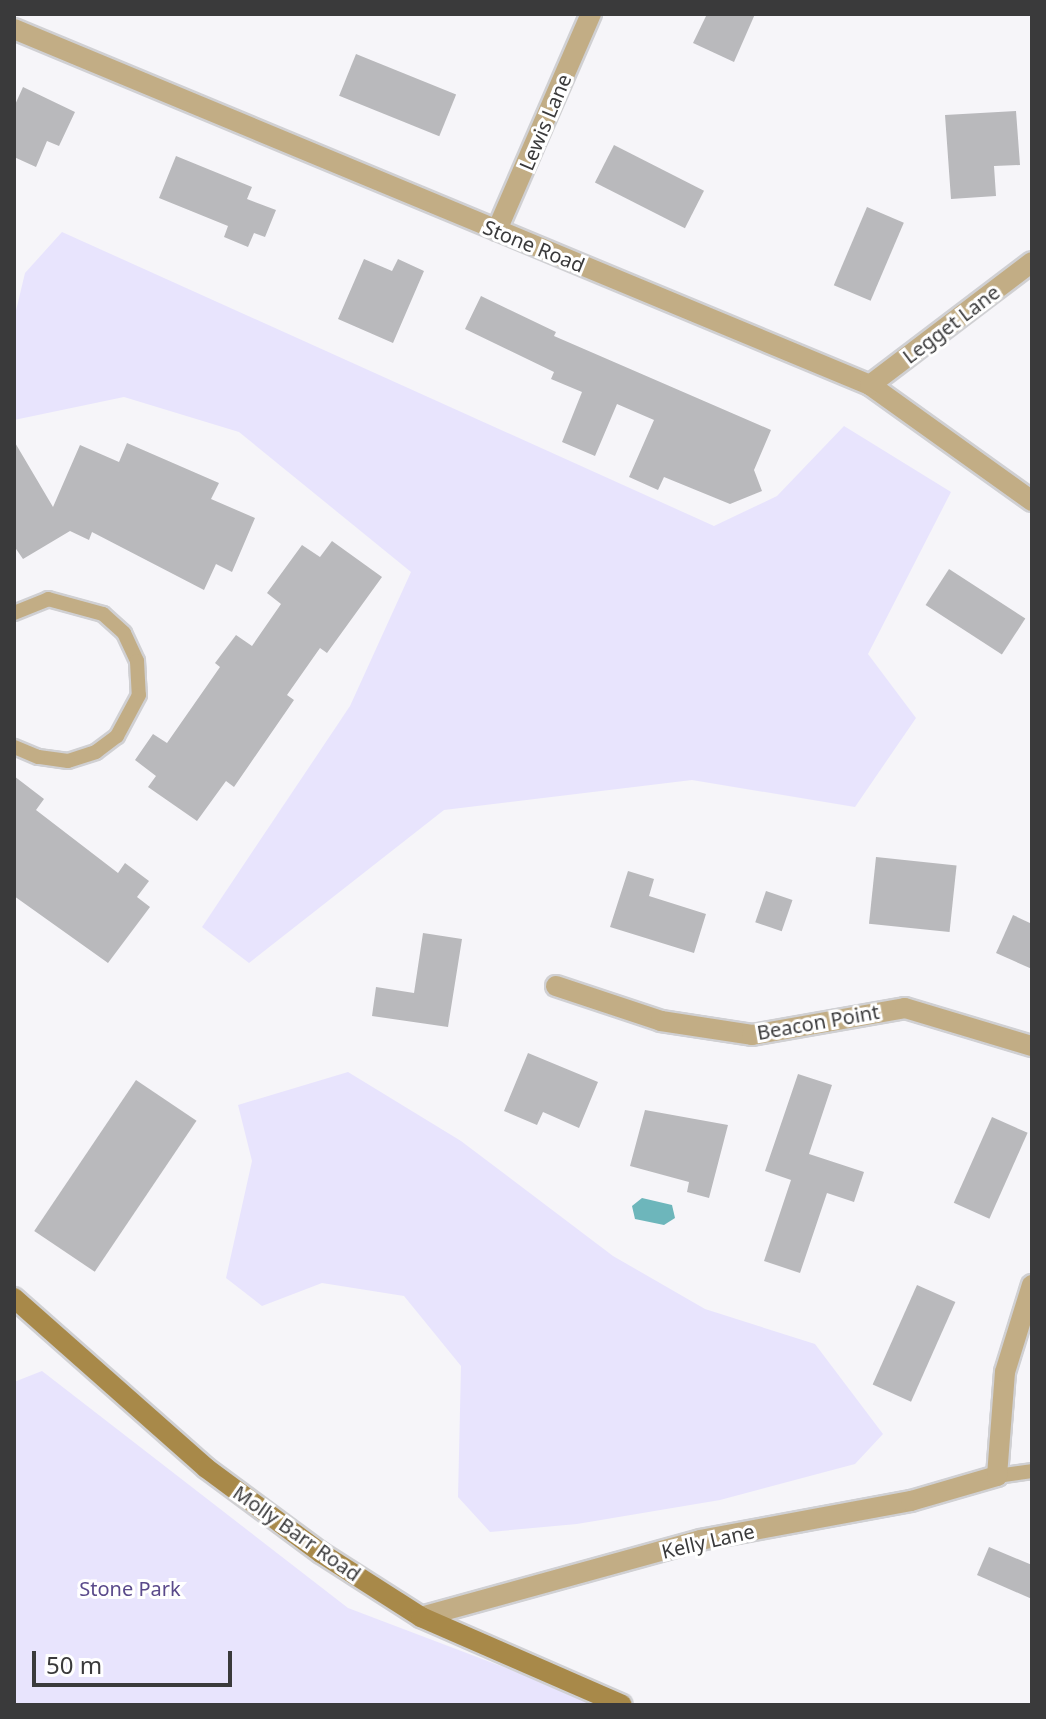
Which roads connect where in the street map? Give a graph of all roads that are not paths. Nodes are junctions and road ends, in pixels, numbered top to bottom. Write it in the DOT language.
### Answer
graph roads {
  1 [pos="591,14"];
  2 [pos="14,29"];
  3 [pos="497,230"];
  4 [pos="1032,262"];
  5 [pos="870,385"];
  6 [pos="1032,501"];
  7 [pos="14,613"];
  8 [pos="14,747"];
  9 [pos="556,986"];
  10 [pos="1032,1046"];
  11 [pos="1032,1285"];
  12 [pos="14,1298"];
  13 [pos="1032,1471"];
  14 [pos="997,1476"];
  15 [pos="421,1617"];
  16 [pos="622,1705"];
  1 -- 3 [label="street, Lewis Lane"];
  2 -- 3 [label="street, Stone Road"];
  3 -- 5 [label="street, Stone Road"];
  4 -- 5 [label="street, Legget Lane"];
  5 -- 6 [label="street, Stone Road"];
  7 -- 8 [label="lane"];
  9 -- 10 [label="street, Beacon Point"];
  11 -- 14 [label="street"];
  12 -- 15 [label="main road, Molly Barr Road"];
  13 -- 14 [label="lane"];
  14 -- 15 [label="street, Kelly Lane"];
  15 -- 16 [label="main road, Molly Barr Road"];
}
